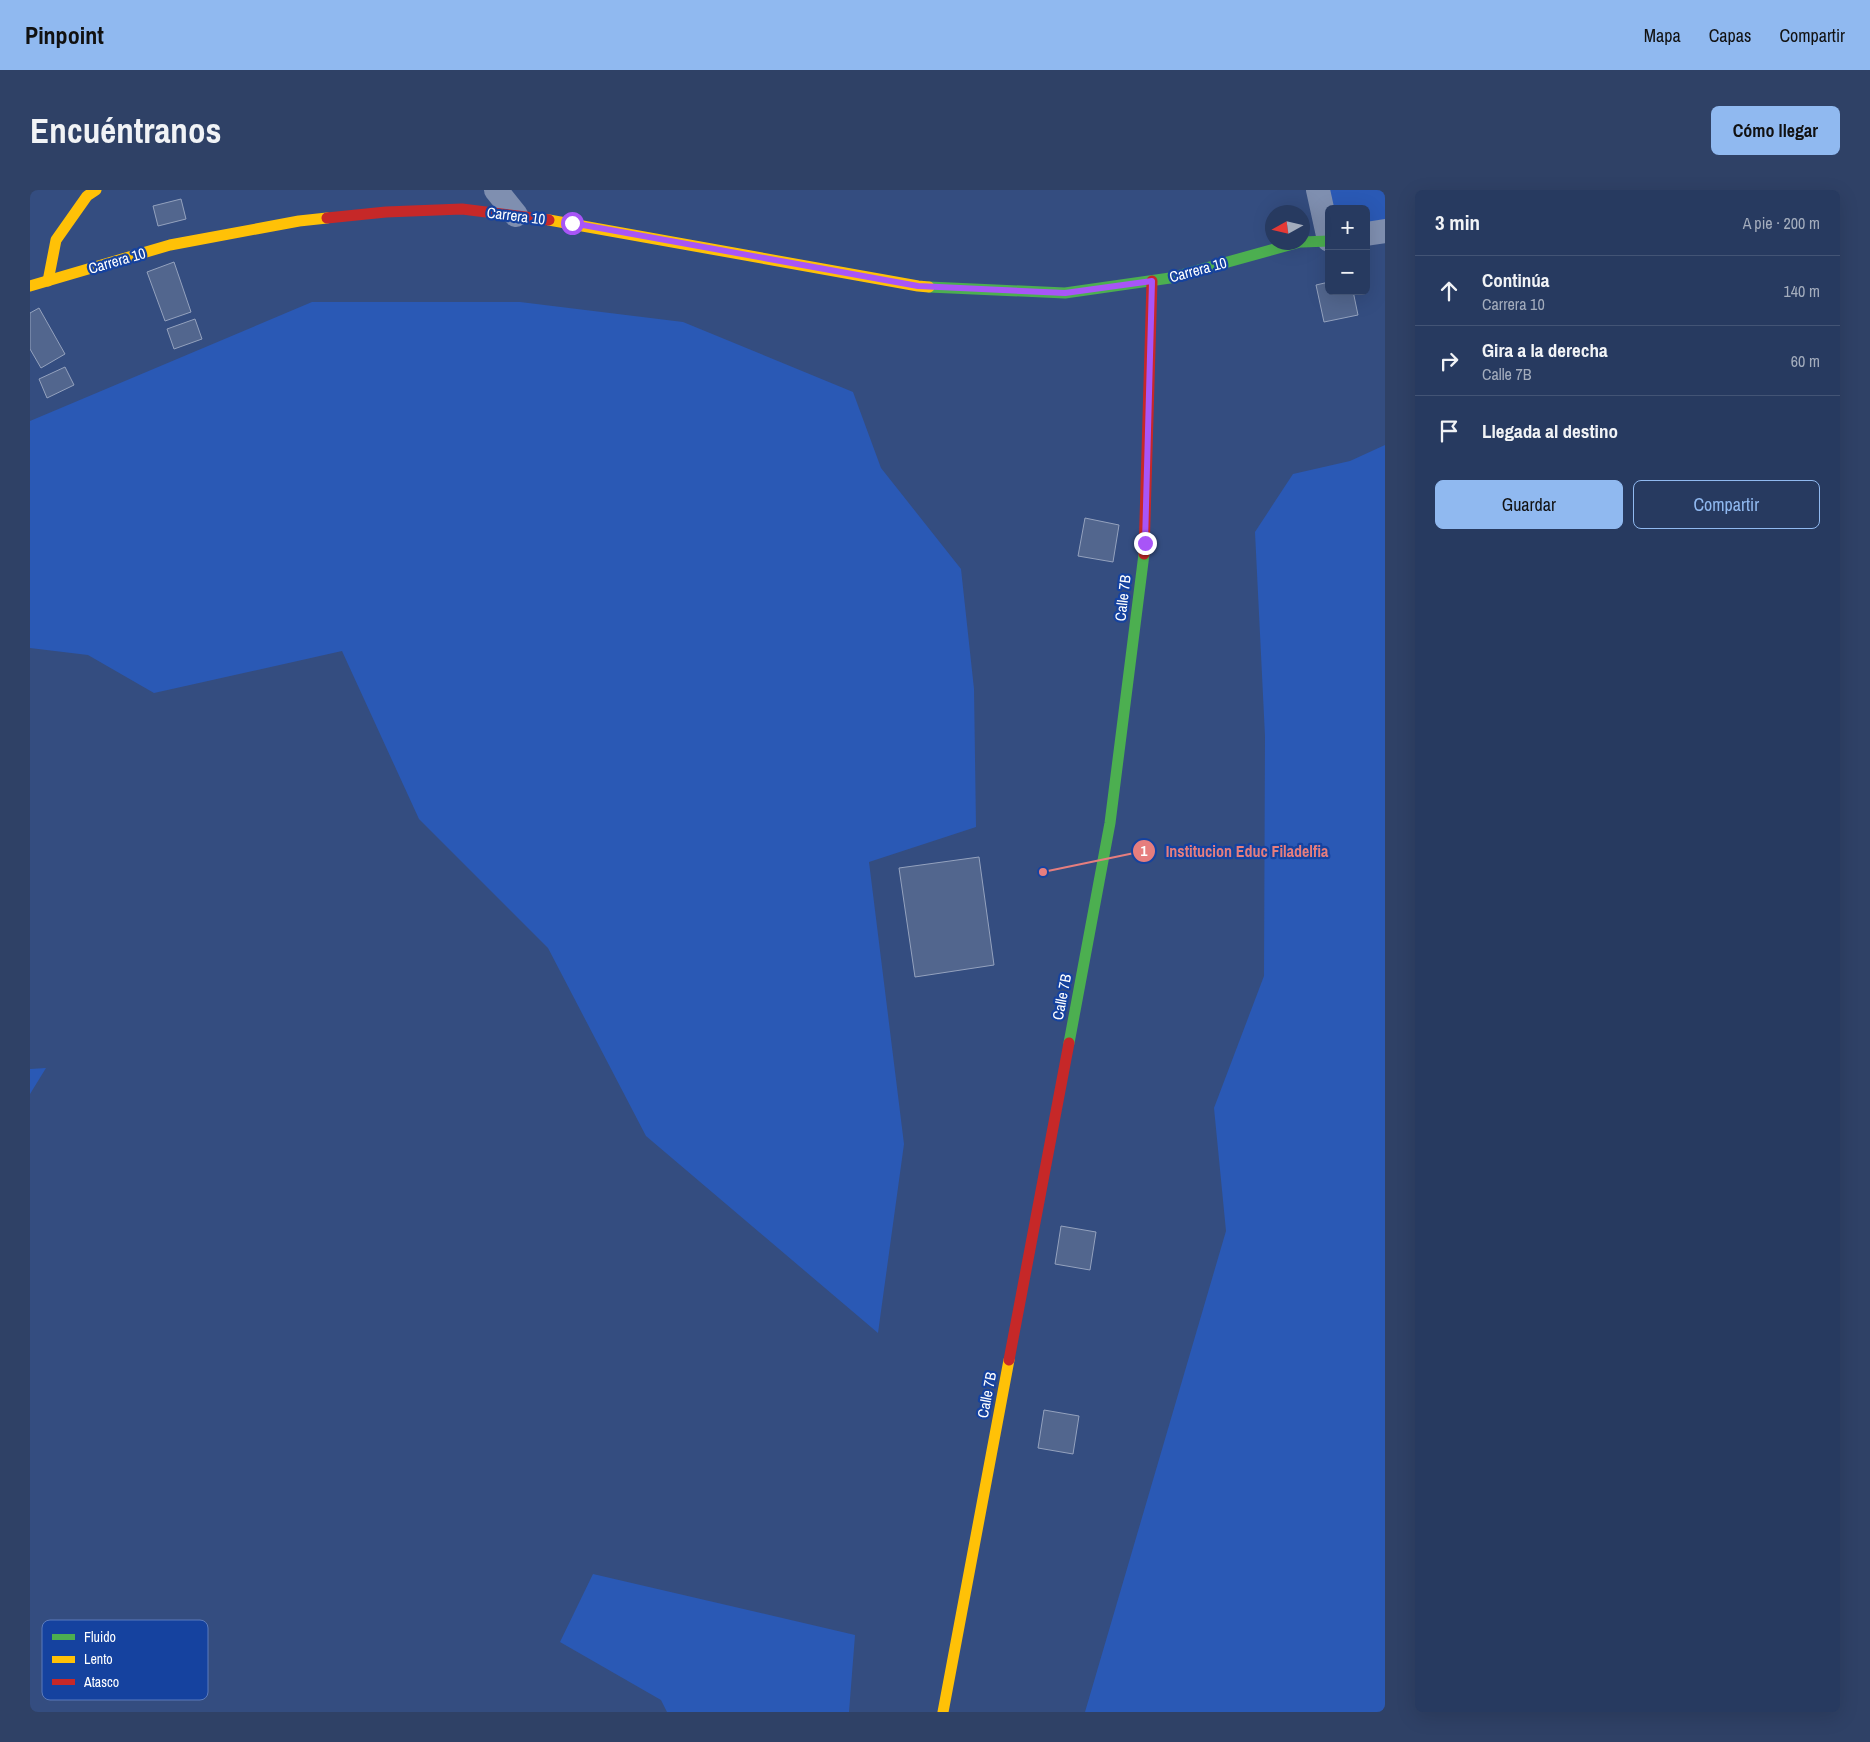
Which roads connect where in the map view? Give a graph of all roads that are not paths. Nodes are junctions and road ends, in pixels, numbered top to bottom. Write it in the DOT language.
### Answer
graph roads {
  1 [pos="96,190"];
  2 [pos="496,190"];
  3 [pos="1318,190"];
  4 [pos="516,215"];
  5 [pos="1325,222"];
  6 [pos="1385,231"];
  7 [pos="1370,233"];
  8 [pos="1325,241"];
  9 [pos="1310,242"];
  10 [pos="1272,250"];
  11 [pos="48,281"];
  12 [pos="1152,281"];
  13 [pos="30,286"];
  14 [pos="943,1712"];
  1 -- 11 [label="street"];
  2 -- 4 [label="street"];
  3 -- 5 [label="street"];
  4 -- 11 [label="street, Carrera 10"];
  4 -- 12 [label="street, Carrera 10"];
  6 -- 7 [label="street"];
  8 -- 9 [label="street, Carrera 10"];
  10 -- 12 [label="street, Carrera 10"];
  11 -- 13 [label="street, Carrera 10"];
  12 -- 14 [label="street, Calle 7B"];
}
